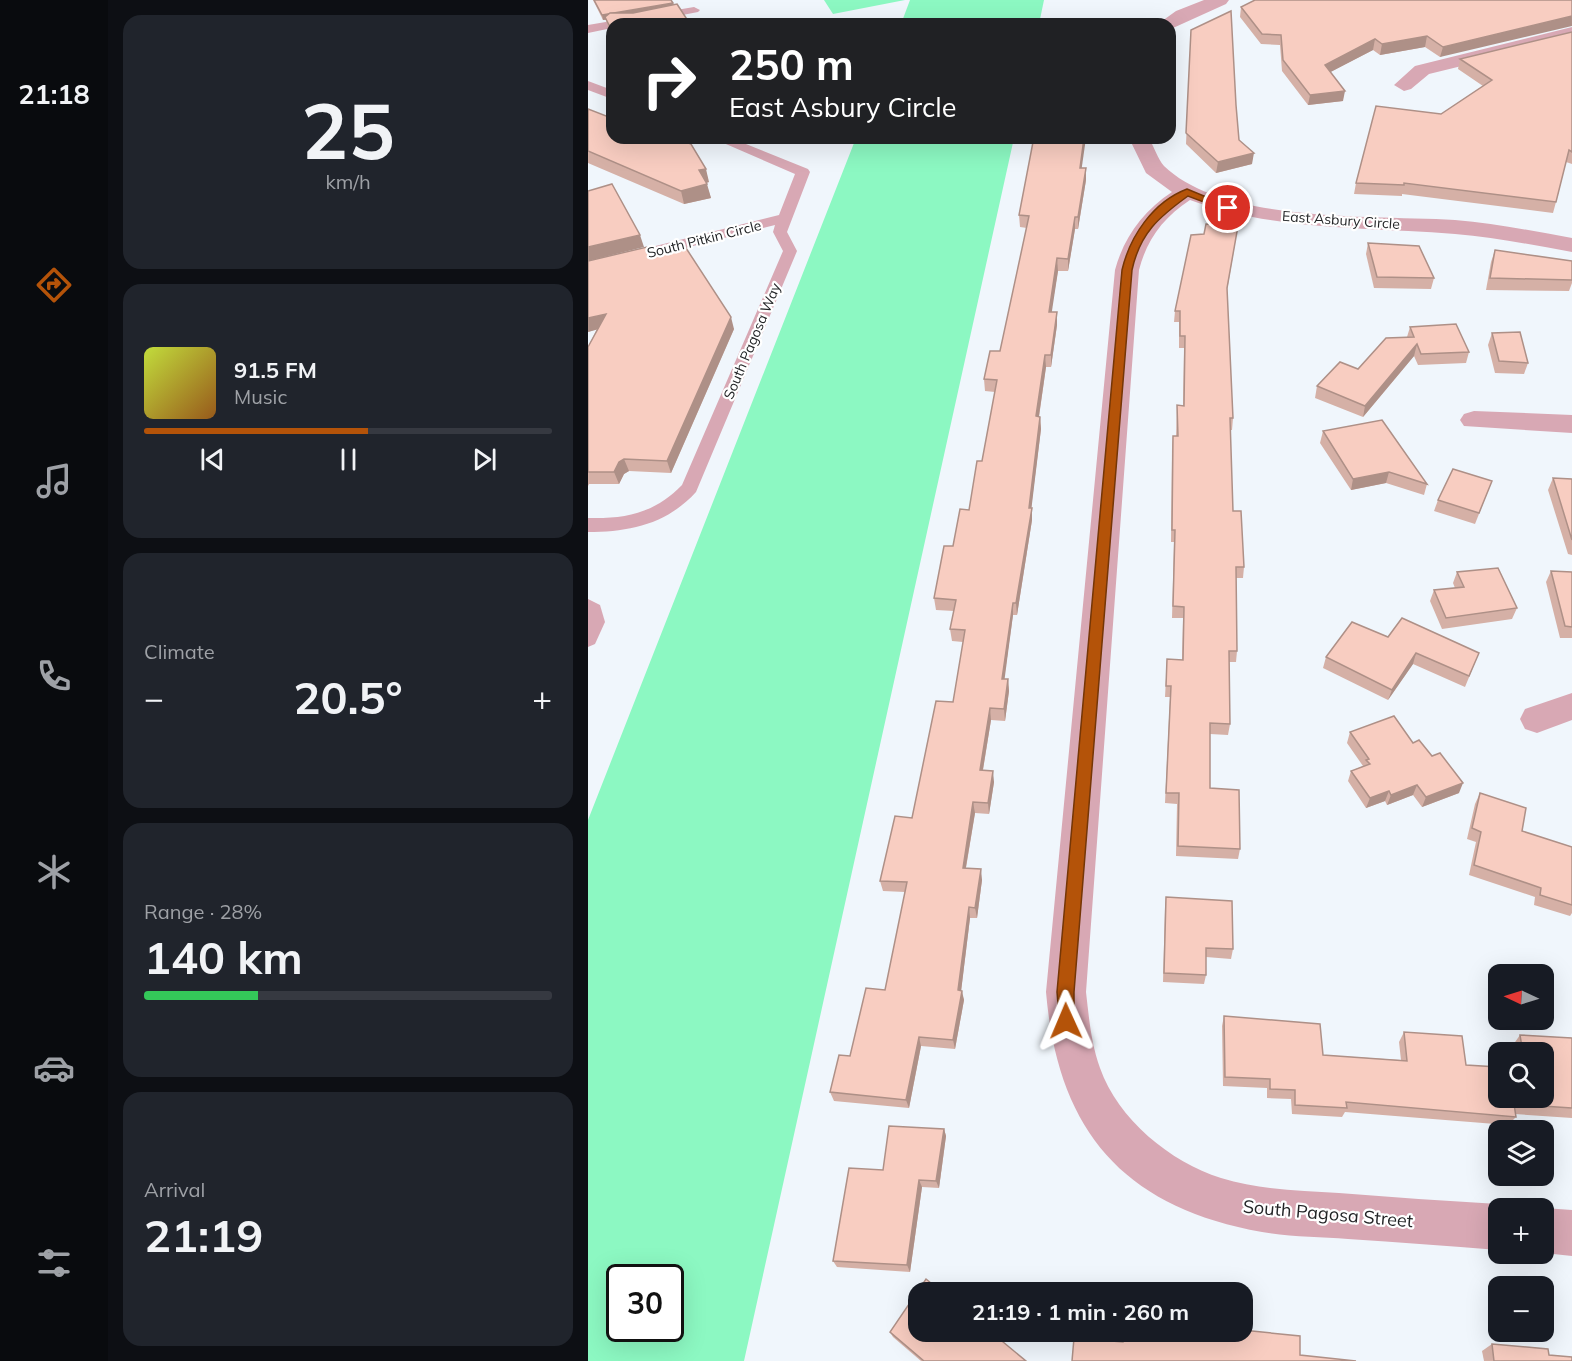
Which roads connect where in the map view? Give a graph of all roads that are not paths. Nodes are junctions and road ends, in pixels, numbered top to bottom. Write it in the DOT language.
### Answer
graph roads {
  1 [pos="1220,0"];
  2 [pos="694,10"];
  3 [pos="649,18"];
  4 [pos="1176,19"];
  5 [pos="606,26"];
  6 [pos="588,29"];
  7 [pos="1572,33"];
  8 [pos="606,80"];
  9 [pos="588,85"];
  10 [pos="1404,85"];
  11 [pos="606,92"];
  12 [pos="734,144"];
  13 [pos="1141,144"];
  14 [pos="1187,192"];
  15 [pos="786,218"];
  16 [pos="1572,245"];
  17 [pos="588,268"];
  18 [pos="1474,420"];
  19 [pos="1572,424"];
  20 [pos="588,525"];
  21 [pos="588,606"];
  22 [pos="588,639"];
  23 [pos="1572,706"];
  24 [pos="1537,719"];
  25 [pos="1488,1226"];
  26 [pos="1554,1232"];
  27 [pos="1572,1233"];
  1 -- 4 [label="street"];
  2 -- 3 [label="lane"];
  5 -- 6 [label="lane"];
  7 -- 10 [label="street"];
  8 -- 9 [label="lane"];
  9 -- 11 [label="lane"];
  12 -- 15 [label="lane, South Pagosa Way"];
  13 -- 14 [label="street, East Asbury Circle"];
  14 -- 16 [label="street, East Asbury Circle"];
  14 -- 25 [label="street, South Pagosa Street"];
  15 -- 17 [label="lane, South Pitkin Circle"];
  15 -- 20 [label="lane, South Pagosa Way"];
  18 -- 19 [label="street"];
  21 -- 22 [label="lane"];
  23 -- 24 [label="street"];
  26 -- 27 [label="street"];
}
